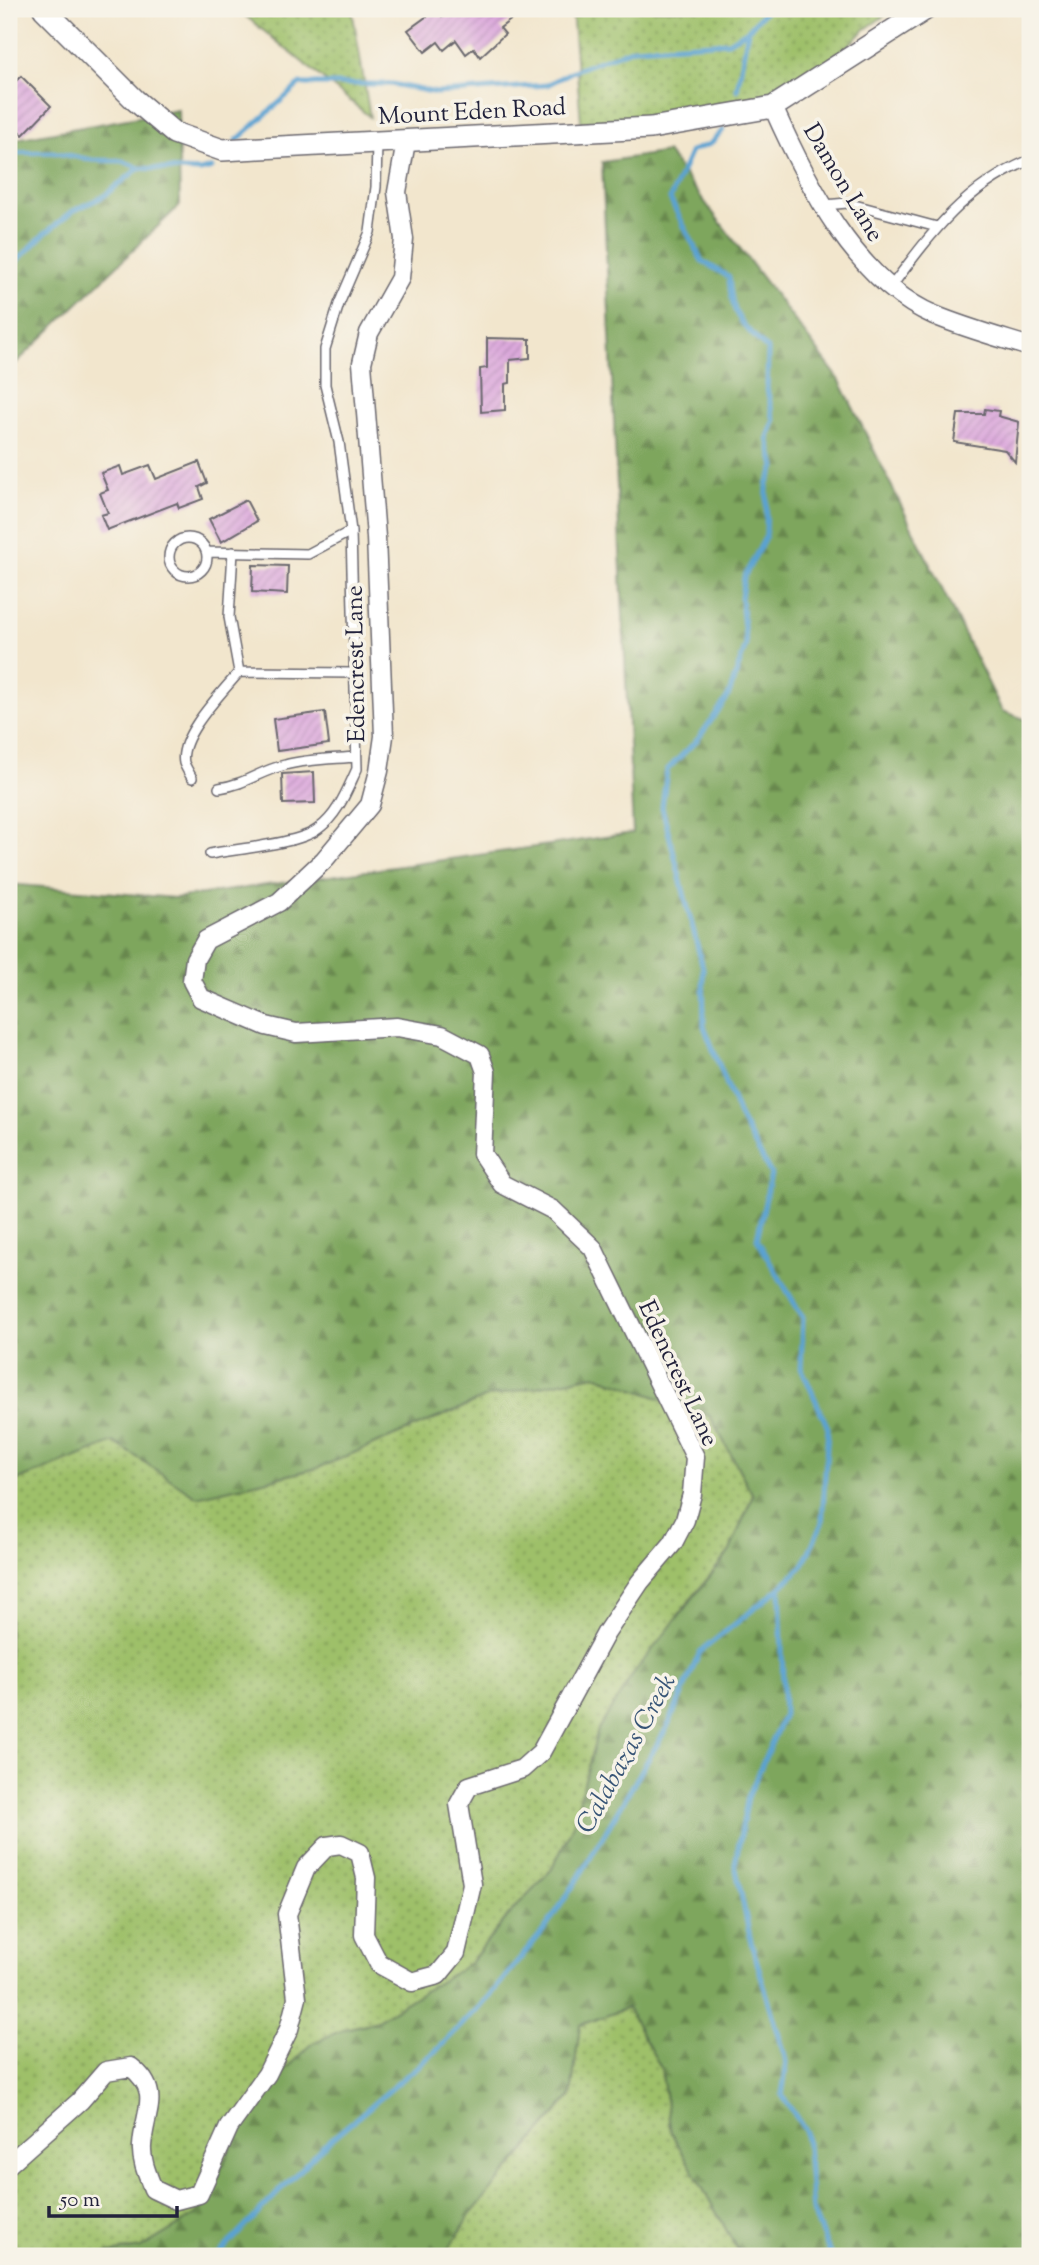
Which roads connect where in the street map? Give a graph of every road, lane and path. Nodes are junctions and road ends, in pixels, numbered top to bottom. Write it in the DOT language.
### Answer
graph roads {
  1 [pos="44,9"];
  2 [pos="926,9"];
  3 [pos="773,107"];
  4 [pos="406,142"];
  5 [pos="377,143"];
  6 [pos="1030,160"];
  7 [pos="825,205"];
  8 [pos="937,227"];
  9 [pos="891,287"];
  10 [pos="1030,347"];
  11 [pos="351,531"];
  12 [pos="207,552"];
  13 [pos="233,552"];
  14 [pos="239,672"];
  15 [pos="353,673"];
  16 [pos="356,757"];
  17 [pos="192,778"];
  18 [pos="219,788"];
  19 [pos="210,854"];
  20 [pos="9,2164"];
  1 -- 5 [label="street, Mount Eden Road"];
  2 -- 3 [label="street, Mount Eden Road"];
  3 -- 4 [label="street, Mount Eden Road"];
  3 -- 7 [label="street, Damon Lane"];
  4 -- 5 [label="street, Mount Eden Road"];
  4 -- 20 [label="street, Edencrest Lane"];
  5 -- 11 [label="lane"];
  6 -- 8 [label="lane"];
  7 -- 8 [label="lane"];
  7 -- 9 [label="street, Damon Lane"];
  8 -- 9 [label="lane"];
  9 -- 10 [label="street, Damon Lane"];
  11 -- 13 [label="lane"];
  11 -- 15 [label="lane"];
  12 -- 12 [label="lane"];
  12 -- 13 [label="lane"];
  13 -- 14 [label="lane"];
  14 -- 15 [label="lane"];
  14 -- 17 [label="lane"];
  15 -- 16 [label="lane"];
  16 -- 18 [label="lane"];
  16 -- 19 [label="lane"];
}
